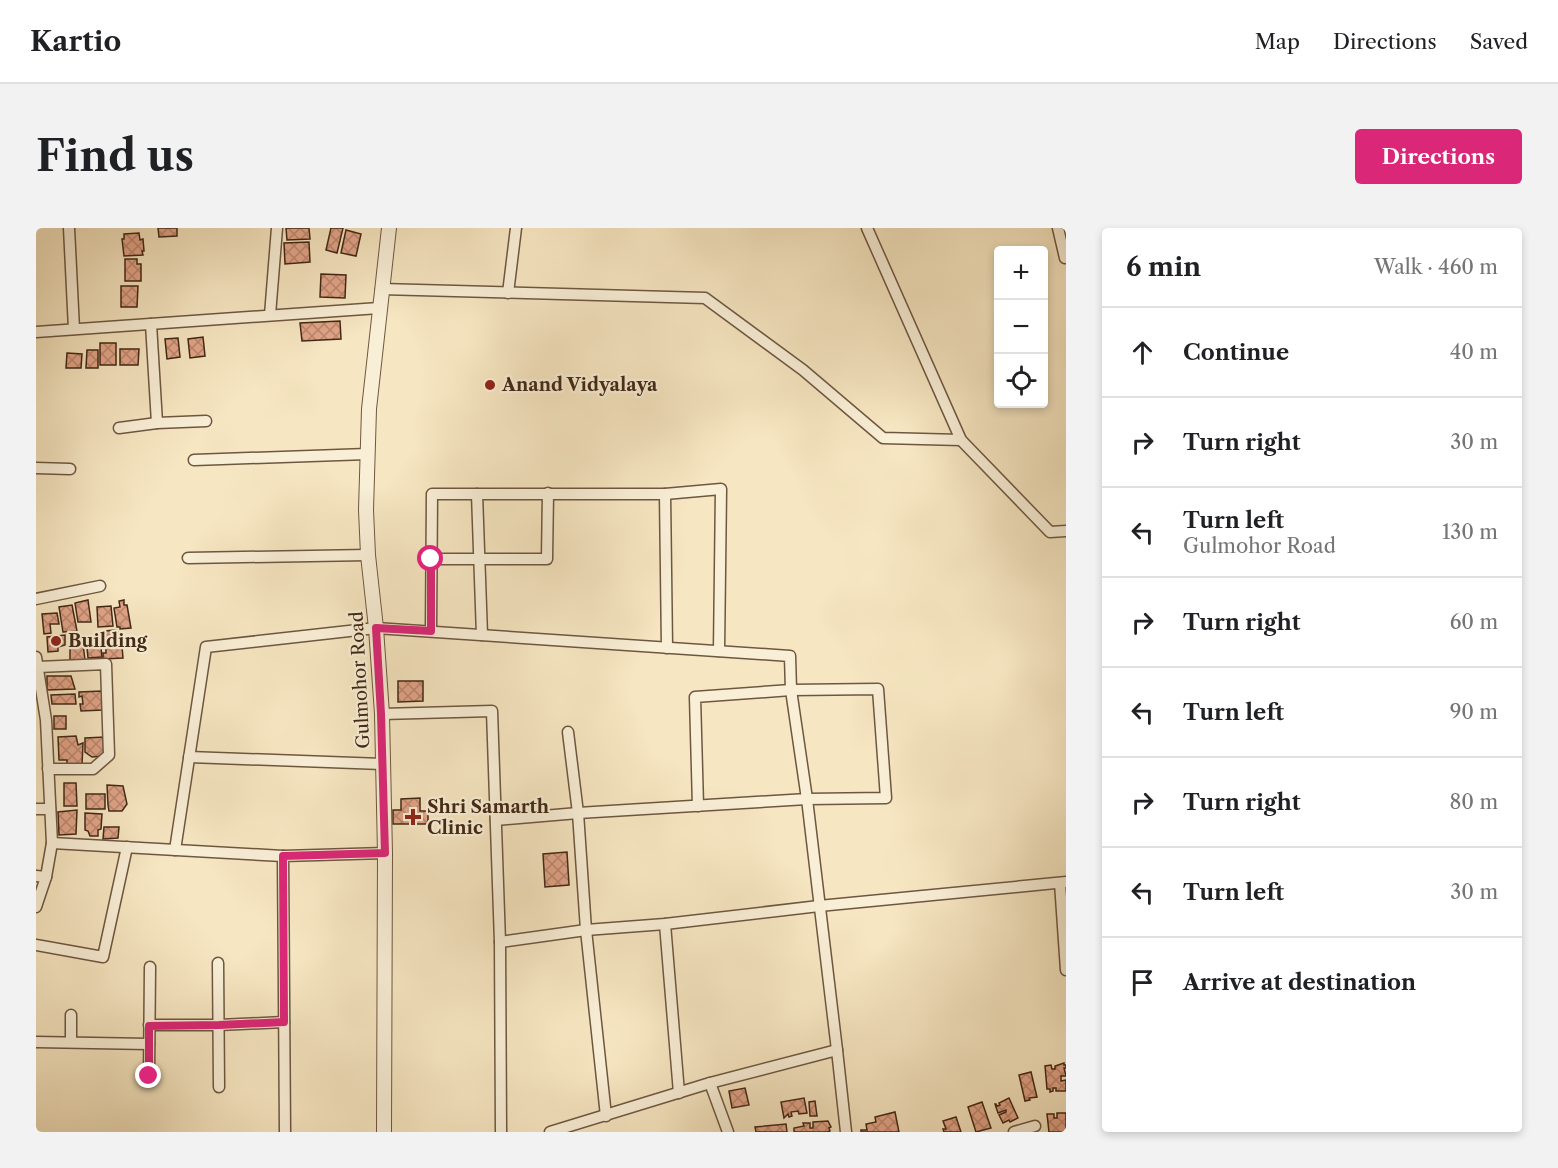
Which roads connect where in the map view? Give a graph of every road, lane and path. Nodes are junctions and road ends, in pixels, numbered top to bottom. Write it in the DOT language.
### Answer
graph roads {
  1 [pos="69,228"];
  2 [pos="277,228"];
  3 [pos="389,228"];
  4 [pos="516,228"];
  5 [pos="867,228"];
  6 [pos="1058,228"];
  7 [pos="1066,260"];
  8 [pos="381,289"];
  9 [pos="508,293"];
  10 [pos="379,308"];
  11 [pos="270,315"];
  12 [pos="151,324"];
  13 [pos="74,329"];
  14 [pos="36,332"];
  15 [pos="206,421"];
  16 [pos="157,423"];
  17 [pos="119,428"];
  18 [pos="961,440"];
  19 [pos="368,454"];
  20 [pos="194,460"];
  21 [pos="36,468"];
  22 [pos="70,469"];
  23 [pos="477,494"];
  24 [pos="548,494"];
  25 [pos="665,494"];
  26 [pos="1066,531"];
  27 [pos="368,555"];
  28 [pos="188,558"];
  29 [pos="431,559"];
  30 [pos="479,559"];
  31 [pos="100,586"];
  32 [pos="36,599"];
  33 [pos="376,628"];
  34 [pos="431,631"];
  35 [pos="482,635"];
  36 [pos="667,648"];
  37 [pos="719,651"];
  38 [pos="37,662"];
  39 [pos="791,690"];
  40 [pos="381,714"];
  41 [pos="568,732"];
  42 [pos="42,750"];
  43 [pos="189,757"];
  44 [pos="382,764"];
  45 [pos="48,769"];
  46 [pos="807,799"];
  47 [pos="698,806"];
  48 [pos="36,809"];
  49 [pos="50,809"];
  50 [pos="578,813"];
  51 [pos="496,820"];
  52 [pos="52,843"];
  53 [pos="127,847"];
  54 [pos="176,850"];
  55 [pos="385,853"];
  56 [pos="283,856"];
  57 [pos="41,876"];
  58 [pos="1063,883"];
  59 [pos="819,906"];
  60 [pos="36,907"];
  61 [pos="665,924"];
  62 [pos="586,930"];
  63 [pos="500,942"];
  64 [pos="36,945"];
  65 [pos="218,963"];
  66 [pos="150,967"];
  67 [pos="1066,970"];
  68 [pos="71,1015"];
  69 [pos="284,1022"];
  70 [pos="219,1025"];
  71 [pos="149,1026"];
  72 [pos="36,1042"];
  73 [pos="71,1042"];
  74 [pos="149,1044"];
  75 [pos="837,1050"];
  76 [pos="149,1076"];
  77 [pos="710,1083"];
  78 [pos="219,1088"];
  79 [pos="679,1093"];
  80 [pos="606,1116"];
  81 [pos="1035,1126"];
  82 [pos="285,1132"];
  83 [pos="384,1132"];
  84 [pos="501,1132"];
  85 [pos="550,1132"];
  86 [pos="728,1132"];
  87 [pos="846,1132"];
  88 [pos="1014,1132"];
  1 -- 13 [label="street"];
  2 -- 11 [label="street"];
  3 -- 8 [label="street, Gulmohor Road"];
  4 -- 9 [label="street"];
  5 -- 18 [label="street"];
  6 -- 7 [label="street"];
  8 -- 9 [label="street"];
  8 -- 10 [label="street, Gulmohor Road"];
  9 -- 18 [label="street"];
  10 -- 11 [label="street"];
  10 -- 19 [label="street, Gulmohor Road"];
  11 -- 12 [label="street"];
  12 -- 13 [label="street"];
  12 -- 16 [label="street"];
  13 -- 14 [label="street"];
  15 -- 16 [label="street"];
  16 -- 17 [label="street"];
  18 -- 26 [label="street"];
  19 -- 20 [label="street"];
  19 -- 27 [label="street, Gulmohor Road"];
  21 -- 22 [label="street"];
  23 -- 24 [label="street"];
  23 -- 29 [label="street"];
  23 -- 30 [label="street"];
  24 -- 25 [label="street"];
  24 -- 30 [label="street"];
  25 -- 36 [label="street"];
  25 -- 37 [label="street"];
  27 -- 28 [label="street"];
  27 -- 33 [label="street, Gulmohor Road"];
  29 -- 30 [label="street"];
  29 -- 34 [label="street"];
  30 -- 35 [label="street"];
  31 -- 32 [label="street"];
  33 -- 34 [label="street"];
  33 -- 40 [label="street, Gulmohor Road"];
  33 -- 43 [label="street"];
  34 -- 35 [label="street"];
  35 -- 36 [label="street"];
  36 -- 37 [label="street"];
  37 -- 39 [label="street"];
  38 -- 42 [label="street"];
  38 -- 45 [label="street"];
  39 -- 46 [label="street"];
  39 -- 46 [label="street"];
  39 -- 47 [label="street"];
  40 -- 44 [label="street, Gulmohor Road"];
  40 -- 51 [label="street"];
  41 -- 50 [label="street"];
  42 -- 45 [label="street"];
  43 -- 44 [label="street"];
  43 -- 54 [label="street"];
  44 -- 55 [label="street, Gulmohor Road"];
  45 -- 49 [label="street"];
  46 -- 47 [label="street"];
  46 -- 59 [label="street"];
  47 -- 50 [label="street"];
  48 -- 49 [label="street"];
  49 -- 52 [label="street"];
  50 -- 51 [label="street"];
  50 -- 62 [label="street"];
  51 -- 63 [label="street"];
  52 -- 53 [label="street"];
  52 -- 57 [label="street"];
  53 -- 54 [label="street"];
  53 -- 64 [label="street"];
  54 -- 56 [label="street"];
  55 -- 56 [label="street"];
  55 -- 83 [label="street, Gulmohor Road"];
  56 -- 69 [label="street"];
  57 -- 60 [label="street"];
  58 -- 59 [label="street"];
  58 -- 67 [label="street"];
  59 -- 61 [label="street"];
  59 -- 75 [label="street"];
  61 -- 62 [label="street"];
  61 -- 79 [label="street"];
  62 -- 63 [label="street"];
  62 -- 80 [label="street"];
  63 -- 84 [label="street"];
  65 -- 70 [label="street"];
  66 -- 71 [label="street"];
  68 -- 73 [label="street"];
  69 -- 70 [label="street"];
  69 -- 82 [label="street"];
  70 -- 71 [label="street"];
  70 -- 78 [label="street"];
  71 -- 74 [label="street"];
  72 -- 73 [label="street"];
  73 -- 74 [label="street"];
  74 -- 76 [label="street"];
  75 -- 77 [label="street"];
  75 -- 87 [label="street"];
  77 -- 79 [label="street"];
  77 -- 86 [label="street"];
  79 -- 80 [label="street"];
  80 -- 85 [label="street"];
  81 -- 88 [label="street"];
}
